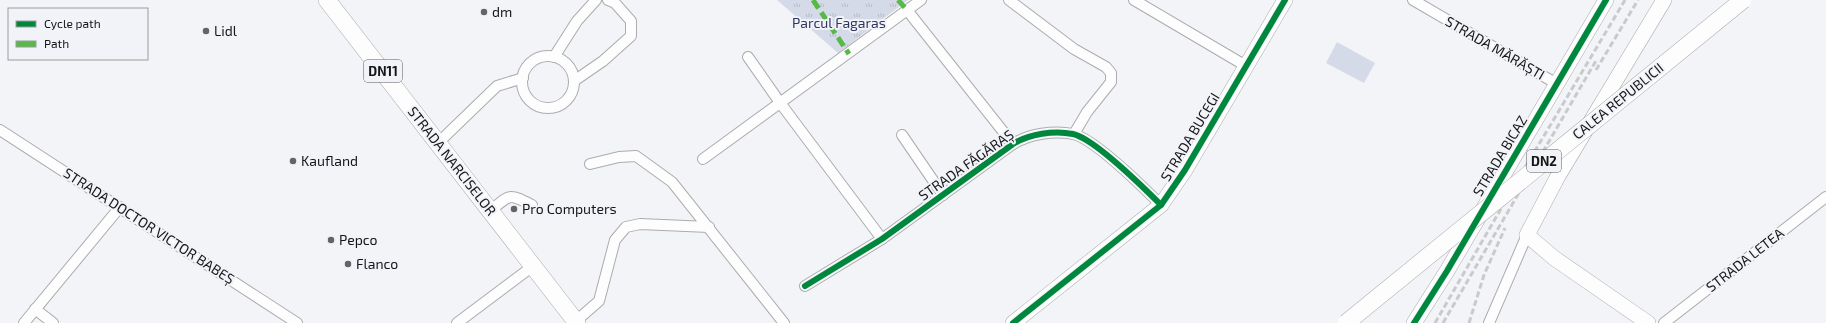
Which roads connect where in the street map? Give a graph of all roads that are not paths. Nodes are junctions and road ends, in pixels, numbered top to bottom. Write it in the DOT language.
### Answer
graph roads {
  1 [pos="327,0"];
  2 [pos="596,0"];
  3 [pos="608,0"];
  4 [pos="921,0"];
  5 [pos="1009,0"];
  6 [pos="1134,0"];
  7 [pos="1285,0"];
  8 [pos="1413,0"];
  9 [pos="1606,0"];
  10 [pos="1664,0"];
  11 [pos="1743,0"];
  12 [pos="907,10"];
  13 [pos="554,56"];
  14 [pos="748,57"];
  15 [pos="1246,66"];
  16 [pos="523,78"];
  17 [pos="574,81"];
  18 [pos="1557,84"];
  19 [pos="781,104"];
  20 [pos="0,130"];
  21 [pos="1074,134"];
  22 [pos="902,135"];
  23 [pos="438,143"];
  24 [pos="1013,144"];
  25 [pos="703,159"];
  26 [pos="590,164"];
  27 [pos="943,195"];
  28 [pos="1826,197"];
  29 [pos="532,205"];
  30 [pos="1161,205"];
  31 [pos="120,207"];
  32 [pos="490,211"];
  33 [pos="709,227"];
  34 [pos="1527,235"];
  35 [pos="882,239"];
  36 [pos="533,266"];
  37 [pos="805,286"];
  38 [pos="35,310"];
  39 [pos="778,321"];
  40 [pos="577,322"];
  41 [pos="24,323"];
  42 [pos="53,323"];
  43 [pos="297,323"];
  44 [pos="457,323"];
  45 [pos="1013,323"];
  46 [pos="1346,323"];
  47 [pos="1414,323"];
  48 [pos="1489,323"];
  49 [pos="1648,323"];
  50 [pos="1664,323"];
  1 -- 23 [label="main road, STRADA NARCISELOR / DN11"];
  2 -- 13 [label="street"];
  3 -- 17 [label="street"];
  4 -- 12 [label="street"];
  5 -- 21 [label="street"];
  6 -- 15 [label="street"];
  7 -- 15 [label="street, STRADA BUCEGI"];
  8 -- 18 [label="street, STRADA MĂRĂȘTI"];
  9 -- 18 [label="street, STRADA BICAZ"];
  10 -- 34 [label="street"];
  11 -- 46 [label="main road, CALEA REPUBLICII / DN2, bridge"];
  12 -- 19 [label="street"];
  12 -- 24 [label="street"];
  13 -- 16 [label="street"];
  13 -- 17 [label="street"];
  14 -- 19 [label="street"];
  15 -- 30 [label="street, STRADA BUCEGI"];
  16 -- 17 [label="street"];
  16 -- 23 [label="street"];
  18 -- 47 [label="street, STRADA BICAZ"];
  19 -- 25 [label="street"];
  19 -- 35 [label="street"];
  20 -- 31 [label="street, STRADA DOCTOR VICTOR BABEȘ"];
  21 -- 24 [label="street, STRADA FĂGĂRAȘ"];
  21 -- 30 [label="street"];
  22 -- 27 [label="street"];
  23 -- 32 [label="main road, STRADA NARCISELOR / DN11"];
  24 -- 27 [label="street, STRADA FĂGĂRAȘ"];
  26 -- 33 [label="street"];
  27 -- 35 [label="street, STRADA FĂGĂRAȘ"];
  28 -- 50 [label="street, STRADA LETEA"];
  29 -- 32 [label="street"];
  30 -- 45 [label="street, STRADA BUCEGI"];
  31 -- 38 [label="street"];
  31 -- 43 [label="street, STRADA DOCTOR VICTOR BABEȘ"];
  32 -- 36 [label="main road, STRADA NARCISELOR / DN11"];
  33 -- 39 [label="street"];
  33 -- 40 [label="street"];
  34 -- 48 [label="street"];
  34 -- 49 [label="street"];
  35 -- 37 [label="street, STRADA FĂGĂRAȘ"];
  36 -- 40 [label="main road, STRADA NARCISELOR / DN11"];
  36 -- 44 [label="street"];
  38 -- 41 [label="street"];
  38 -- 42 [label="street"];
}
